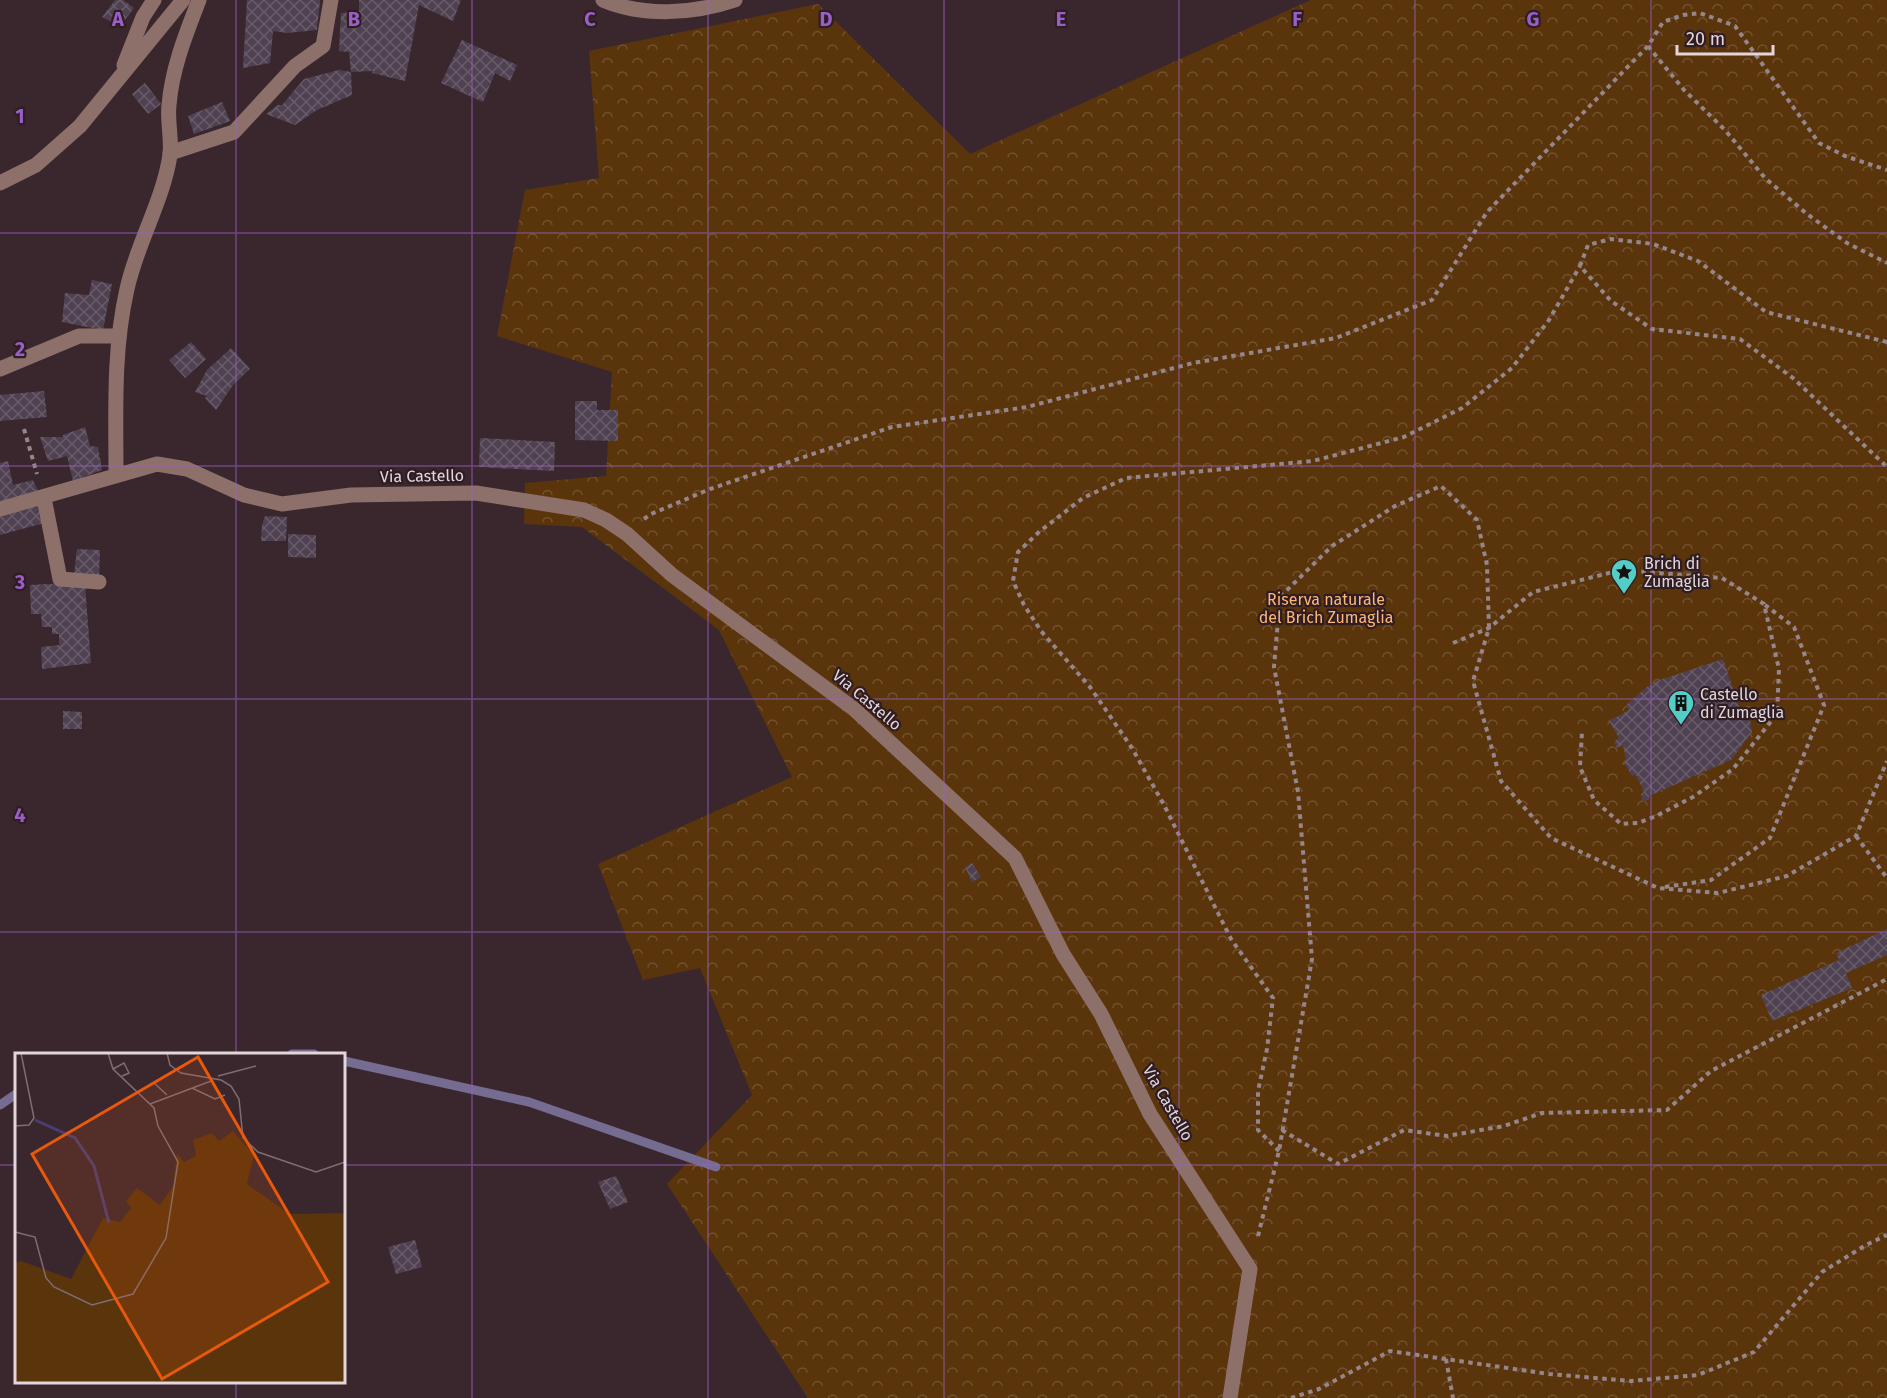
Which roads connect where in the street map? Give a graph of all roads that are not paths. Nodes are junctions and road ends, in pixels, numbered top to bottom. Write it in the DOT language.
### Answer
graph roads {
  1 [pos="154,0"];
  2 [pos="183,0"];
  3 [pos="198,0"];
  4 [pos="332,0"];
  5 [pos="603,0"];
  6 [pos="735,0"];
  7 [pos="119,79"];
  8 [pos="170,153"];
  9 [pos="0,183"];
  10 [pos="119,336"];
  11 [pos="0,369"];
  12 [pos="116,474"];
  13 [pos="44,498"];
  14 [pos="0,509"];
  15 [pos="99,582"];
  16 [pos="1230,1398"];
  1 -- 7 [label="street"];
  2 -- 7 [label="street"];
  3 -- 8 [label="street"];
  4 -- 8 [label="street"];
  5 -- 6 [label="street"];
  7 -- 9 [label="street"];
  8 -- 10 [label="street"];
  10 -- 11 [label="street"];
  10 -- 12 [label="street"];
  12 -- 13 [label="street, Via Castello"];
  12 -- 16 [label="street, Via Castello"];
  13 -- 14 [label="street, Via Castello"];
  13 -- 15 [label="street"];
}
